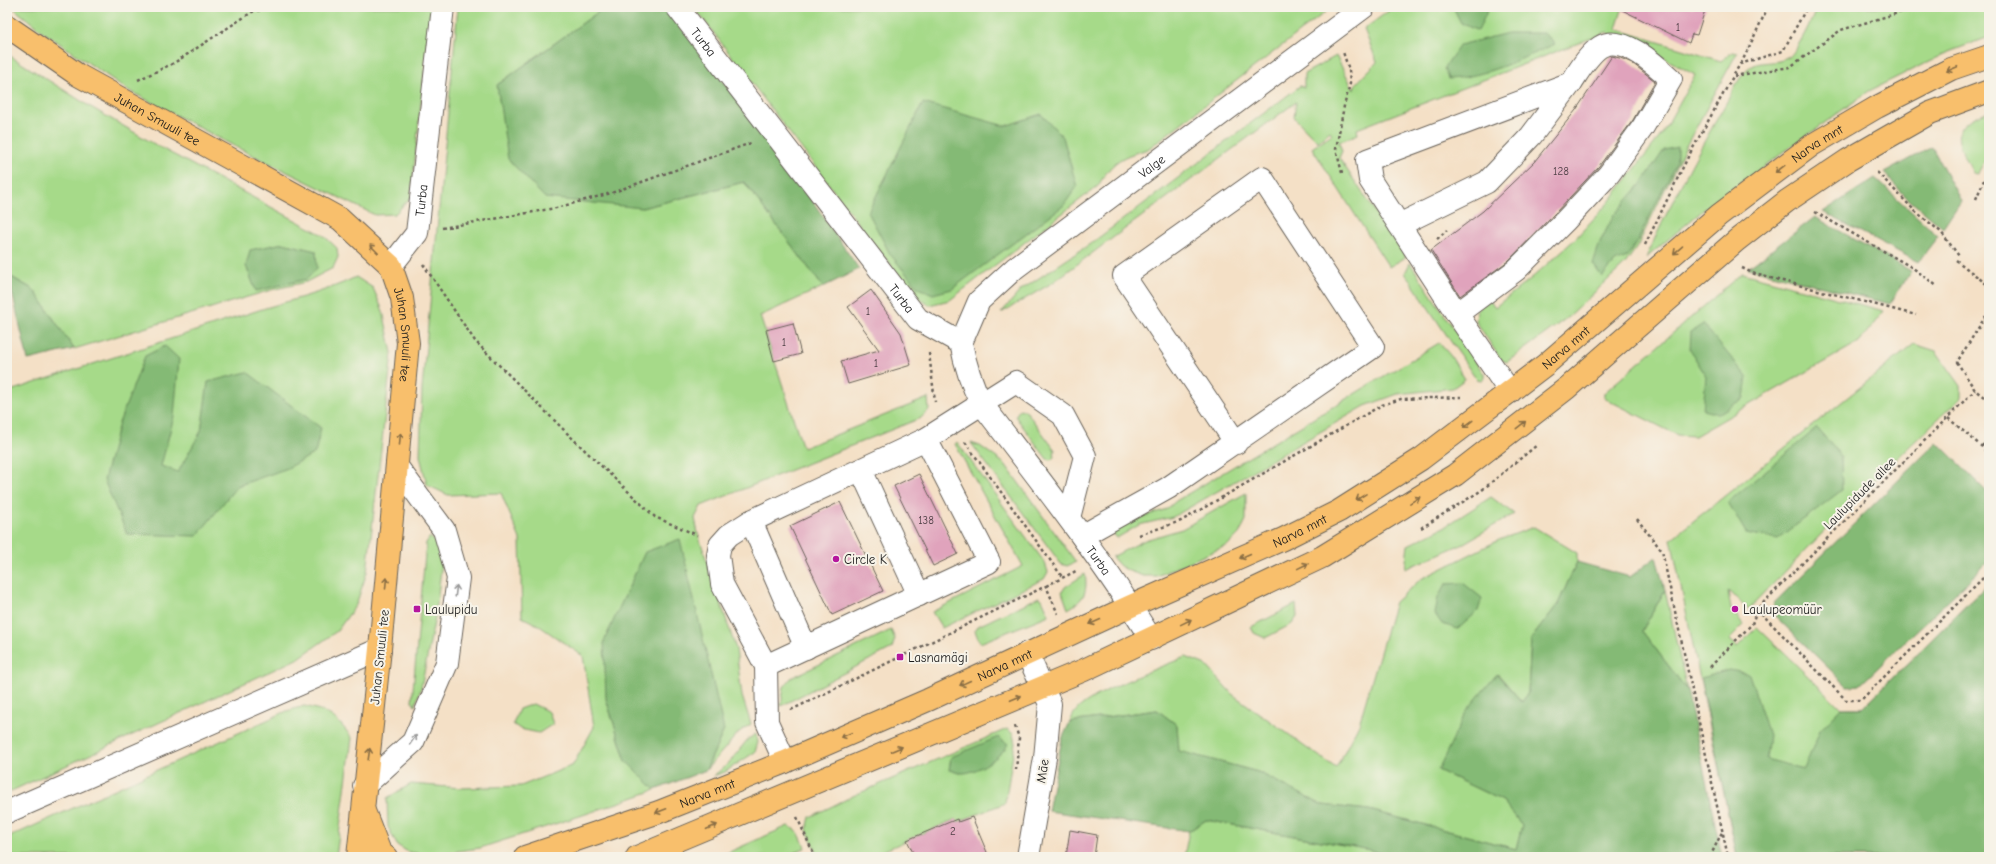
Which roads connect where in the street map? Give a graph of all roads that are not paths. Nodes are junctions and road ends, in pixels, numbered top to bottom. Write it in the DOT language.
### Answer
graph roads {
  1 [pos="443,7"];
  2 [pos="677,7"];
  3 [pos="1364,7"];
  4 [pos="7,26"];
  5 [pos="1989,56"];
  6 [pos="1571,83"];
  7 [pos="1989,91"];
  8 [pos="1399,225"];
  9 [pos="390,266"];
  10 [pos="1457,314"];
  11 [pos="961,342"];
  12 [pos="1510,392"];
  13 [pos="981,403"];
  14 [pos="926,439"];
  15 [pos="1236,443"];
  16 [pos="398,468"];
  17 [pos="861,470"];
  18 [pos="751,521"];
  19 [pos="1075,527"];
  20 [pos="919,595"];
  21 [pos="1131,606"];
  22 [pos="1151,639"];
  23 [pos="806,648"];
  24 [pos="380,649"];
  25 [pos="1028,653"];
  26 [pos="766,666"];
  27 [pos="1043,687"];
  28 [pos="785,762"];
  29 [pos="363,796"];
  30 [pos="7,812"];
  31 [pos="358,857"];
  32 [pos="386,857"];
  33 [pos="525,857"];
  34 [pos="637,857"];
  35 [pos="1028,857"];
  1 -- 9 [label="street, Turba"];
  2 -- 11 [label="street, Turba"];
  3 -- 11 [label="street, Valge"];
  9 -- 4 [label="main road, Juhan Smuuli tee, one-way"];
  5 -- 12 [label="main road, Narva mnt, one-way"];
  6 -- 8 [label="street"];
  6 -- 8 [label="street"];
  6 -- 10 [label="street"];
  22 -- 7 [label="main road, one-way"];
  8 -- 10 [label="street"];
  16 -- 9 [label="main road, Juhan Smuuli tee, one-way"];
  10 -- 12 [label="street"];
  11 -- 13 [label="street, Turba"];
  12 -- 21 [label="main road, Narva mnt, one-way"];
  13 -- 14 [label="street"];
  13 -- 19 [label="street, Turba"];
  13 -- 19 [label="street"];
  14 -- 17 [label="street"];
  14 -- 20 [label="street"];
  15 -- 15 [label="street"];
  15 -- 19 [label="street"];
  24 -- 16 [label="main road, Juhan Smuuli tee, one-way"];
  29 -- 16 [label="street, one-way"];
  17 -- 18 [label="street"];
  17 -- 20 [label="street"];
  18 -- 23 [label="street"];
  18 -- 26 [label="street"];
  19 -- 21 [label="street, Turba"];
  20 -- 23 [label="street"];
  21 -- 22 [label="street, Turba"];
  21 -- 25 [label="main road, Narva mnt, one-way"];
  22 -- 27 [label="main road"];
  23 -- 26 [label="street"];
  29 -- 24 [label="main road, Juhan Smuuli tee, one-way"];
  24 -- 30 [label="street"];
  25 -- 27 [label="street, Mäe"];
  25 -- 28 [label="main road, Narva mnt, one-way"];
  26 -- 28 [label="street"];
  34 -- 27 [label="main road, one-way"];
  27 -- 35 [label="street, Mäe"];
  28 -- 33 [label="main road, Narva mnt, one-way"];
  29 -- 31 [label="main road, Juhan Smuuli tee"];
  29 -- 32 [label="main road"];
}
